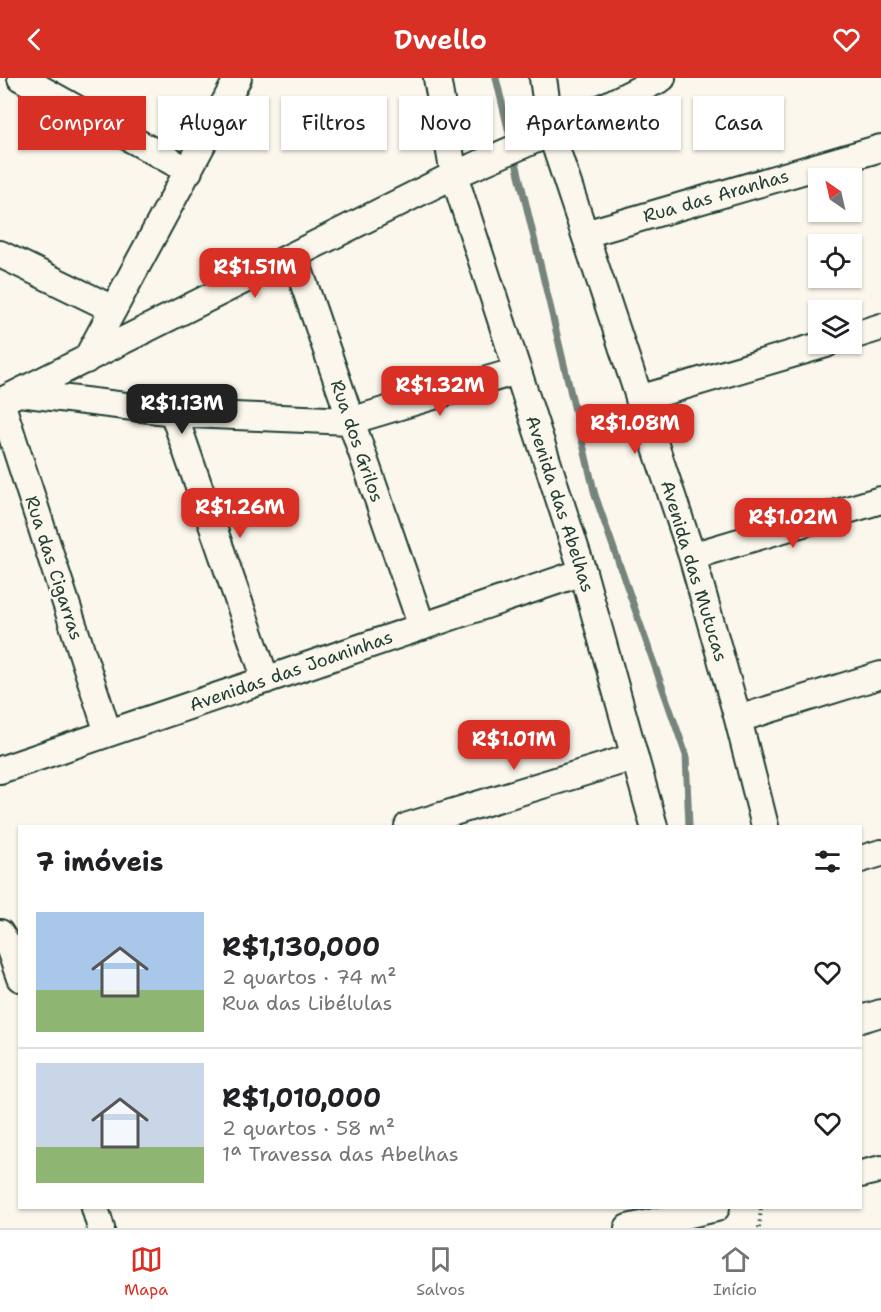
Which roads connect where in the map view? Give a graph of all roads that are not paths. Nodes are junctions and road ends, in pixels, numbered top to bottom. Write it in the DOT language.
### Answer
graph roads {
  1 [pos="21,78"];
  2 [pos="238,78"];
  3 [pos="437,78"];
  4 [pos="543,78"];
  5 [pos="662,78"];
  6 [pos="546,96"];
  7 [pos="626,96"];
  8 [pos="881,148"];
  9 [pos="511,150"];
  10 [pos="557,150"];
  11 [pos="189,171"];
  12 [pos="454,175"];
  13 [pos="585,234"];
  14 [pos="0,254"];
  15 [pos="294,255"];
  16 [pos="113,309"];
  17 [pos="881,327"];
  18 [pos="862,333"];
  19 [pos="808,349"];
  20 [pos="86,360"];
  21 [pos="517,371"];
  22 [pos="7,399"];
  23 [pos="639,399"];
  24 [pos="172,412"];
  25 [pos="350,421"];
  26 [pos="881,500"];
  27 [pos="692,556"];
  28 [pos="583,572"];
  29 [pos="422,627"];
  30 [pos="881,675"];
  31 [pos="266,680"];
  32 [pos="738,719"];
  33 [pos="108,733"];
  34 [pos="634,757"];
  35 [pos="0,770"];
  36 [pos="411,825"];
  37 [pos="654,825"];
  38 [pos="765,825"];
  39 [pos="881,853"];
  40 [pos="862,859"];
  41 [pos="0,933"];
  42 [pos="18,972"];
  43 [pos="881,1013"];
  44 [pos="862,1019"];
  45 [pos="881,1169"];
  46 [pos="862,1174"];
  47 [pos="95,1209"];
  48 [pos="711,1209"];
  49 [pos="670,1214"];
  50 [pos="101,1228"];
  51 [pos="628,1228"];
  1 -- 11 [label="street"];
  2 -- 11 [label="street"];
  3 -- 12 [label="street, Avenida das Abelhas"];
  4 -- 6 [label="street, Avenida das Mutucas"];
  5 -- 7 [label="street"];
  8 -- 13 [label="street, Rua das Aranhas"];
  9 -- 12 [label="street"];
  10 -- 13 [label="street, Avenida das Mutucas"];
  11 -- 16 [label="street"];
  12 -- 15 [label="street"];
  12 -- 21 [label="street, Avenida das Abelhas"];
  13 -- 23 [label="street, Avenida das Mutucas"];
  14 -- 16 [label="street"];
  15 -- 20 [label="street"];
  15 -- 25 [label="street, Rua dos Grilos"];
  16 -- 20 [label="street"];
  17 -- 18 [label="street"];
  19 -- 23 [label="street"];
  20 -- 22 [label="street"];
  21 -- 25 [label="street"];
  21 -- 28 [label="street, Avenida das Abelhas"];
  22 -- 24 [label="street"];
  22 -- 33 [label="street, Rua das Cigarras"];
  23 -- 27 [label="street, Avenida das Mutucas"];
  24 -- 25 [label="street"];
  24 -- 31 [label="street"];
  25 -- 29 [label="street, Rua dos Grilos"];
  26 -- 27 [label="street"];
  27 -- 32 [label="street, Avenida das Mutucas"];
  28 -- 29 [label="street, Avenidas das Joaninhas"];
  28 -- 34 [label="street, Avenida das Abelhas"];
  29 -- 31 [label="street, Avenidas das Joaninhas"];
  30 -- 32 [label="street"];
  31 -- 33 [label="street, Avenidas das Joaninhas"];
  32 -- 38 [label="street, Avenida das Mutucas"];
  33 -- 35 [label="street, Avenidas das Joaninhas"];
  34 -- 36 [label="street"];
  34 -- 37 [label="street, Avenida das Abelhas"];
  39 -- 40 [label="street"];
  41 -- 42 [label="street"];
  43 -- 44 [label="street"];
  45 -- 46 [label="street"];
  47 -- 50 [label="street"];
  48 -- 49 [label="street"];
  49 -- 51 [label="street"];
}
